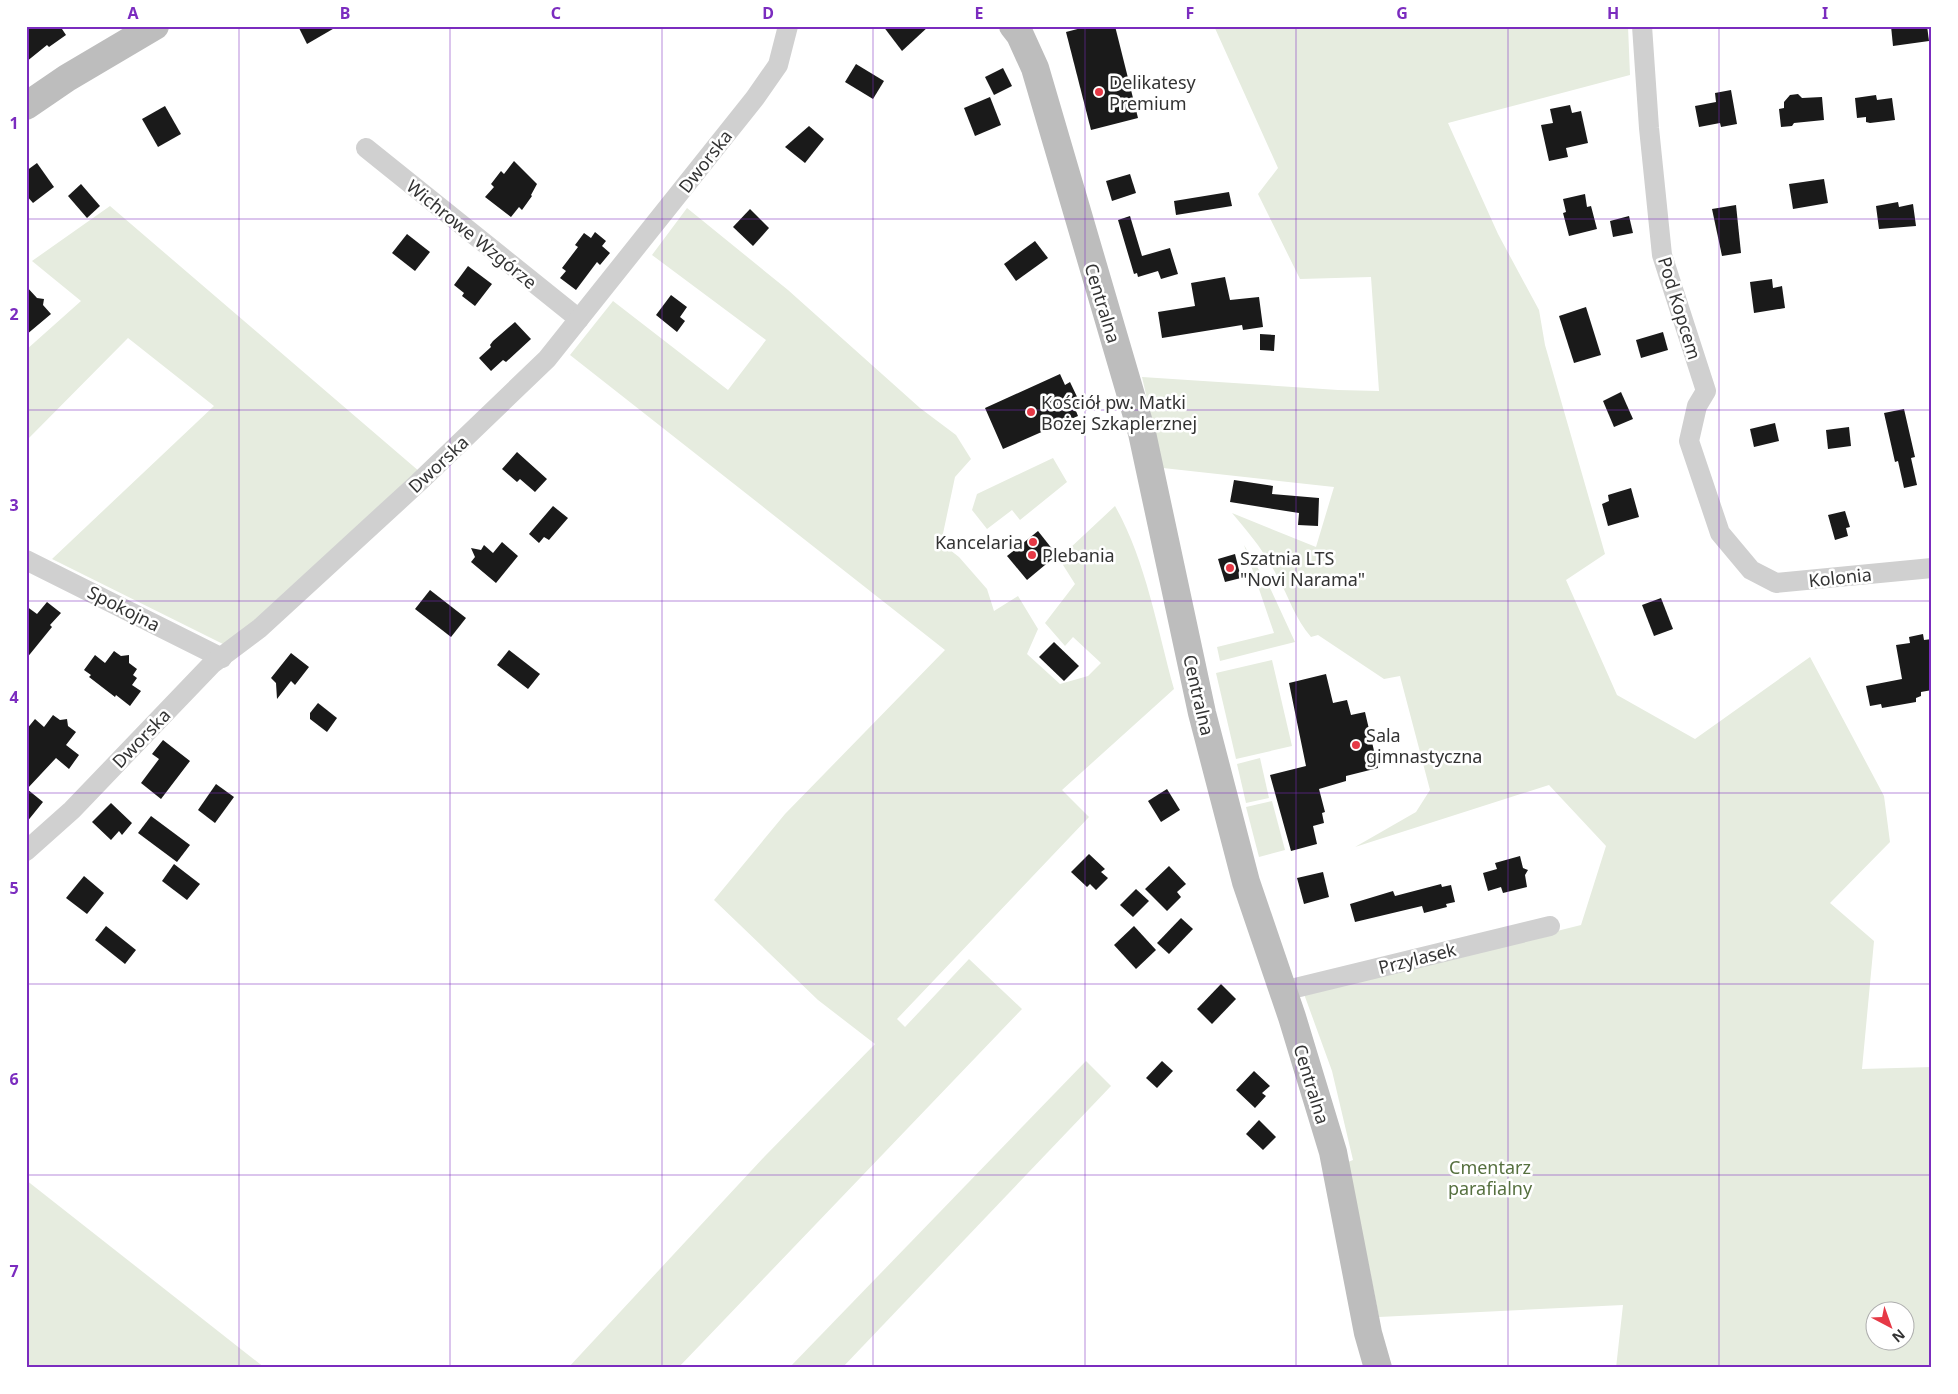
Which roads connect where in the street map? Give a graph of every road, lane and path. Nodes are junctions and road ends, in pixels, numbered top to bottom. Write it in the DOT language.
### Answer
graph roads {
  1 [pos="155,26"];
  2 [pos="788,26"];
  3 [pos="1013,26"];
  4 [pos="1642,26"];
  5 [pos="26,106"];
  6 [pos="366,148"];
  7 [pos="579,319"];
  8 [pos="26,560"];
  9 [pos="1932,568"];
  10 [pos="1751,570"];
  11 [pos="222,658"];
  12 [pos="26,851"];
  13 [pos="1550,926"];
  14 [pos="1283,991"];
  15 [pos="1378,1368"];
  1 -- 5 [label="street"];
  2 -- 7 [label="street, Dworska"];
  3 -- 14 [label="street, Centralna"];
  4 -- 10 [label="street, Pod Kopcem"];
  6 -- 7 [label="street, Wichrowe Wzgórze"];
  7 -- 11 [label="street, Dworska"];
  8 -- 11 [label="street, Spokojna"];
  9 -- 10 [label="street, Kolonia"];
  11 -- 12 [label="street, Dworska"];
  13 -- 14 [label="street, Przylasek"];
  14 -- 15 [label="street, Centralna"];
}
